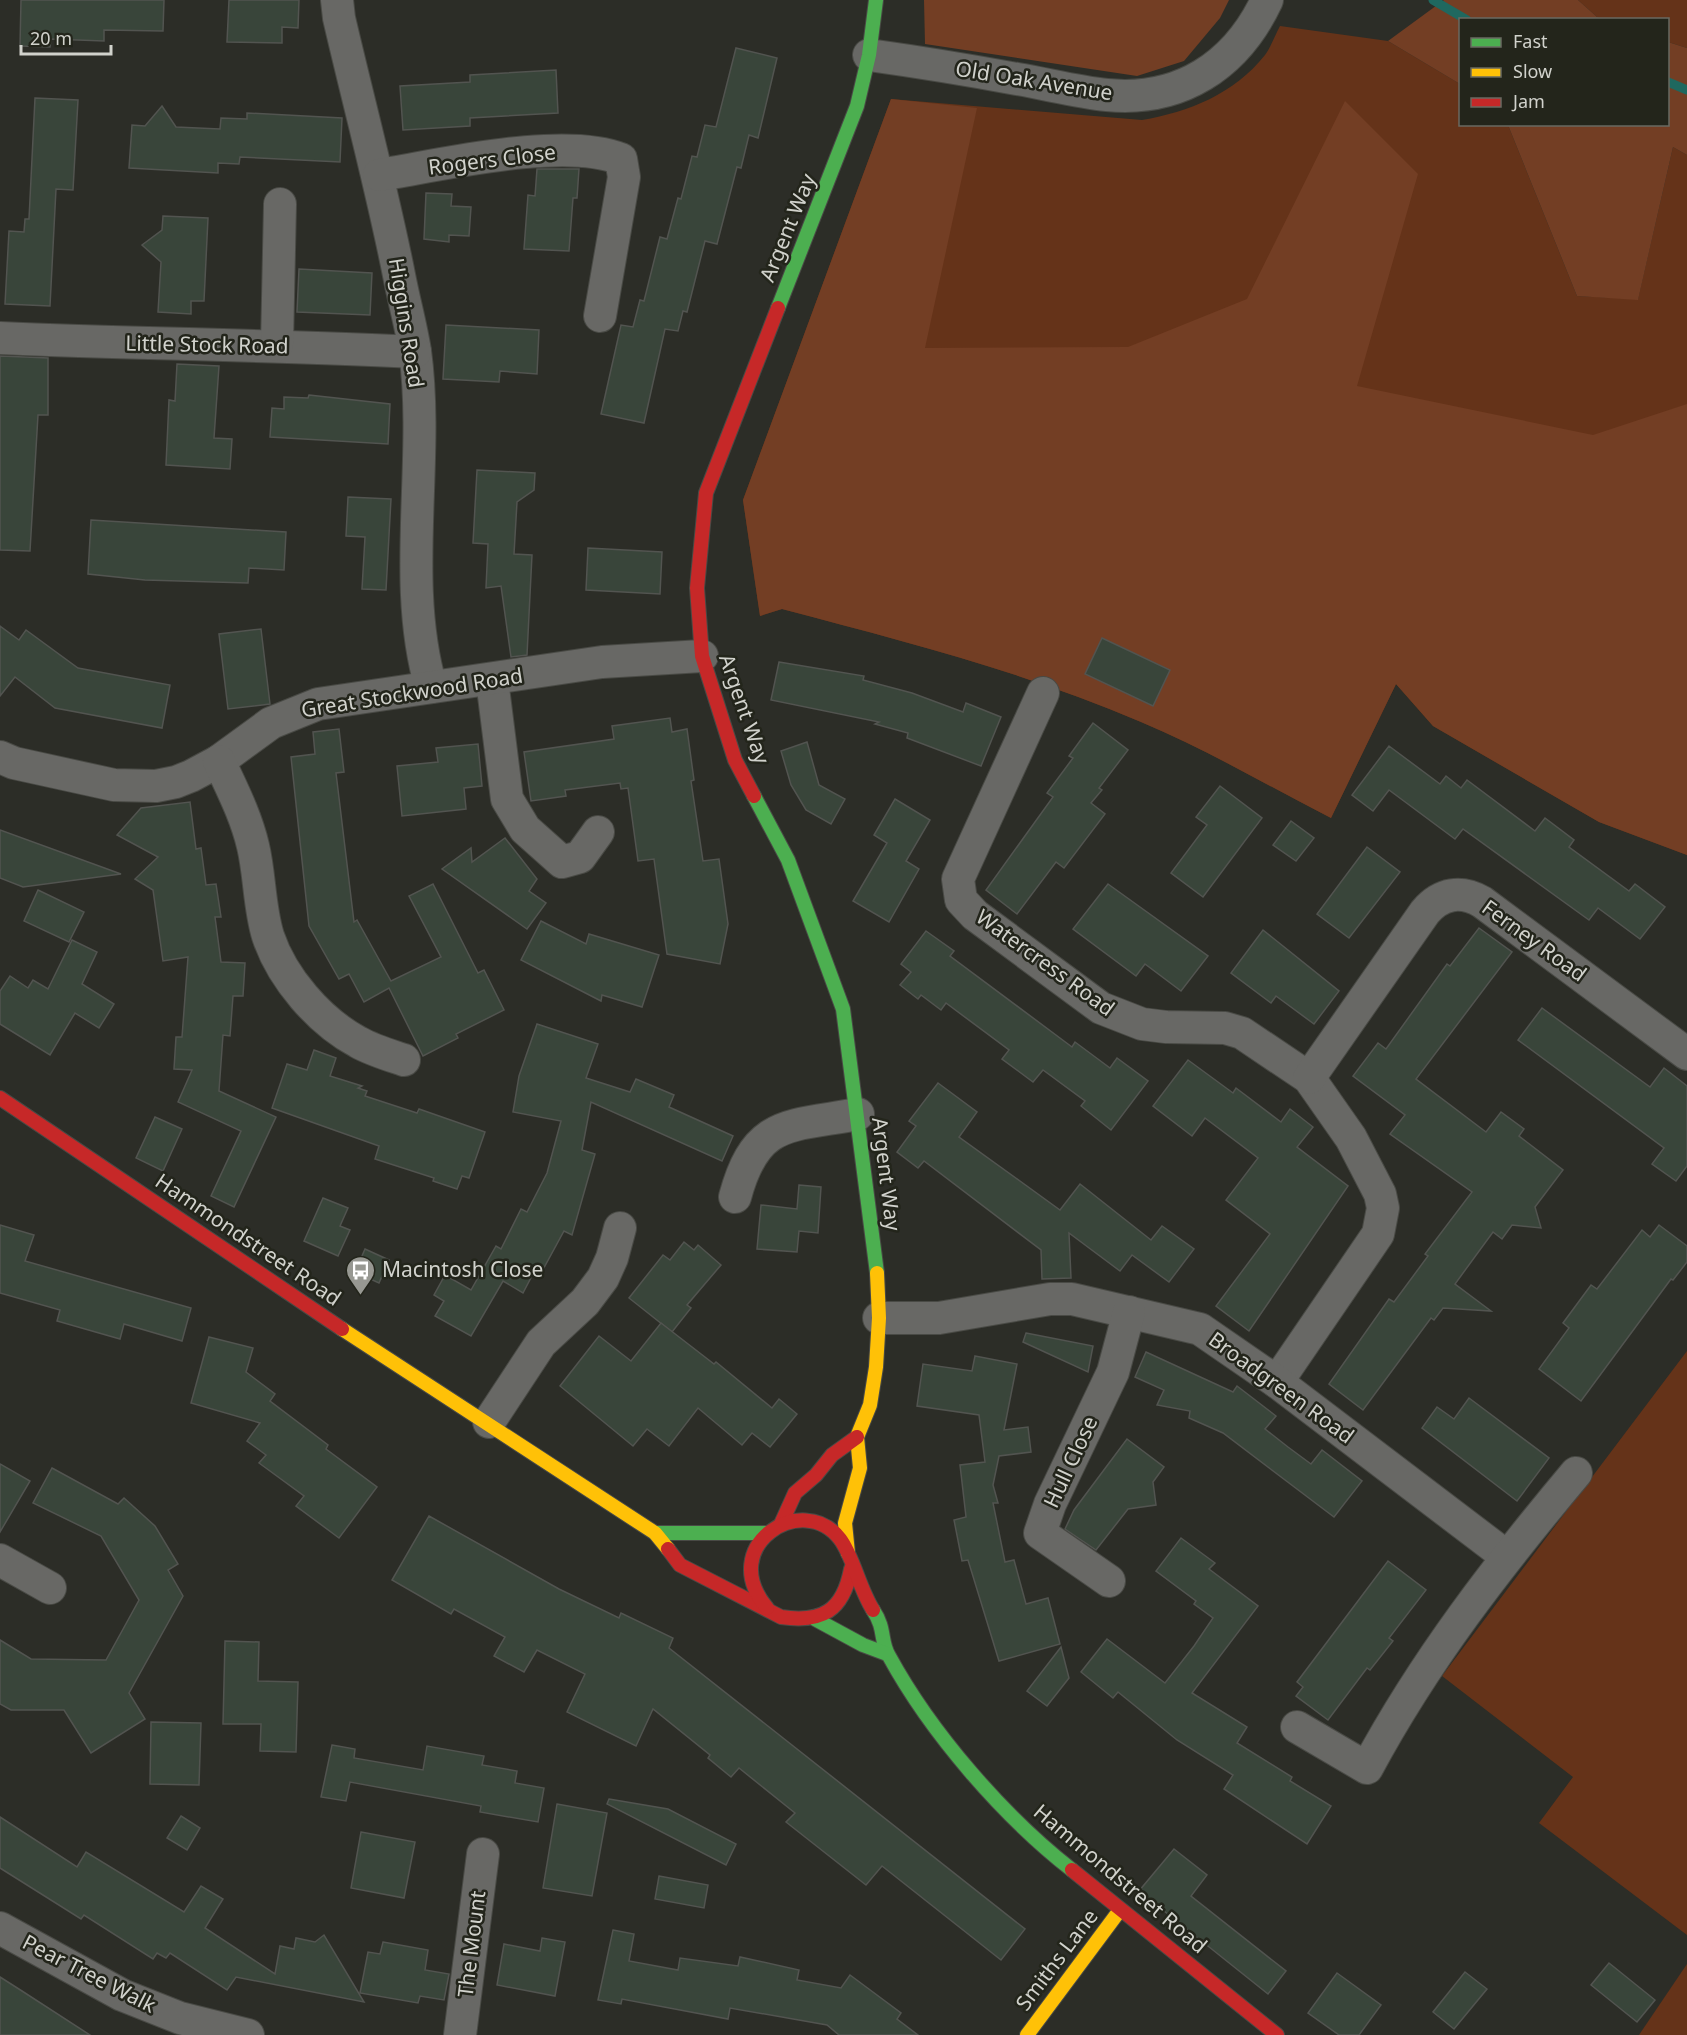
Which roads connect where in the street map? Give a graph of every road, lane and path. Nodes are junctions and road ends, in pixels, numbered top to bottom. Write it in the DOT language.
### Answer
graph roads {
  1 [pos="337,0"];
  2 [pos="876,0"];
  3 [pos="1267,0"];
  4 [pos="869,55"];
  5 [pos="379,175"];
  6 [pos="280,204"];
  7 [pos="600,316"];
  8 [pos="0,338"];
  9 [pos="277,345"];
  10 [pos="415,352"];
  11 [pos="702,656"];
  12 [pos="492,680"];
  13 [pos="431,687"];
  14 [pos="1043,693"];
  15 [pos="0,757"];
  16 [pos="219,761"];
  17 [pos="598,832"];
  18 [pos="1687,1054"];
  19 [pos="404,1060"];
  20 [pos="1309,1078"];
  21 [pos="0,1098"];
  22 [pos="858,1114"];
  23 [pos="735,1197"];
  24 [pos="620,1228"];
  25 [pos="1129,1312"];
  26 [pos="879,1318"];
  27 [pos="1277,1382"];
  28 [pos="489,1422"];
  29 [pos="857,1437"];
  30 [pos="1576,1473"];
  31 [pos="781,1524"];
  32 [pos="655,1533"];
  33 [pos="767,1533"];
  34 [pos="848,1553"];
  35 [pos="1506,1556"];
  36 [pos="0,1560"];
  37 [pos="851,1569"];
  38 [pos="1109,1581"];
  39 [pos="50,1588"];
  40 [pos="767,1608"];
  41 [pos="815,1619"];
  42 [pos="887,1654"];
  43 [pos="1297,1727"];
  44 [pos="483,1854"];
  45 [pos="1120,1910"];
  46 [pos="0,1928"];
  47 [pos="248,2035"];
  48 [pos="460,2035"];
  49 [pos="1027,2035"];
  50 [pos="1277,2035"];
  1 -- 5 [label="street, Higgins Road"];
  2 -- 4 [label="street, Argent Way"];
  3 -- 4 [label="street, Old Oak Avenue"];
  4 -- 11 [label="street, Argent Way"];
  5 -- 7 [label="street, Rogers Close"];
  5 -- 10 [label="street, Higgins Road"];
  6 -- 9 [label="street"];
  8 -- 9 [label="street, Little Stock Road"];
  9 -- 10 [label="street, Little Stock Road"];
  10 -- 13 [label="street, Higgins Road"];
  11 -- 12 [label="street, Great Stockwood Road"];
  11 -- 22 [label="street, Argent Way"];
  12 -- 13 [label="street, Great Stockwood Road"];
  12 -- 17 [label="street"];
  13 -- 16 [label="street, Great Stockwood Road"];
  14 -- 20 [label="street, Watercress Road"];
  15 -- 16 [label="street, Great Stockwood Road"];
  16 -- 19 [label="street"];
  18 -- 20 [label="street, Ferney Road"];
  20 -- 27 [label="street, Watercress Road"];
  21 -- 28 [label="street, Hammondstreet Road"];
  22 -- 23 [label="street"];
  22 -- 26 [label="street, Argent Way"];
  24 -- 28 [label="street"];
  25 -- 26 [label="street, Broadgreen Road"];
  25 -- 27 [label="street, Broadgreen Road"];
  25 -- 38 [label="street, Hull Close"];
  26 -- 29 [label="street, Argent Way"];
  27 -- 35 [label="street, Broadgreen Road"];
  28 -- 32 [label="street, Hammondstreet Road"];
  29 -- 31 [label="street"];
  29 -- 34 [label="street, Argent Way"];
  30 -- 35 [label="street"];
  31 -- 33 [label="street, Hammondstreet Road"];
  31 -- 34 [label="street, Hammondstreet Road"];
  32 -- 33 [label="street"];
  32 -- 40 [label="street, Hammondstreet Road"];
  33 -- 40 [label="street, Hammondstreet Road"];
  34 -- 37 [label="street, Hammondstreet Road"];
  35 -- 43 [label="street"];
  36 -- 39 [label="street"];
  37 -- 41 [label="street, Hammondstreet Road"];
  37 -- 42 [label="street, Hammondstreet Road"];
  40 -- 41 [label="street, Hammondstreet Road"];
  41 -- 42 [label="street, Hammondstreet Road"];
  42 -- 45 [label="street, Hammondstreet Road"];
  44 -- 48 [label="street, The Mount"];
  45 -- 49 [label="street, Smiths Lane"];
  45 -- 50 [label="street, Hammondstreet Road"];
  46 -- 47 [label="street, Pear Tree Walk"];
}
